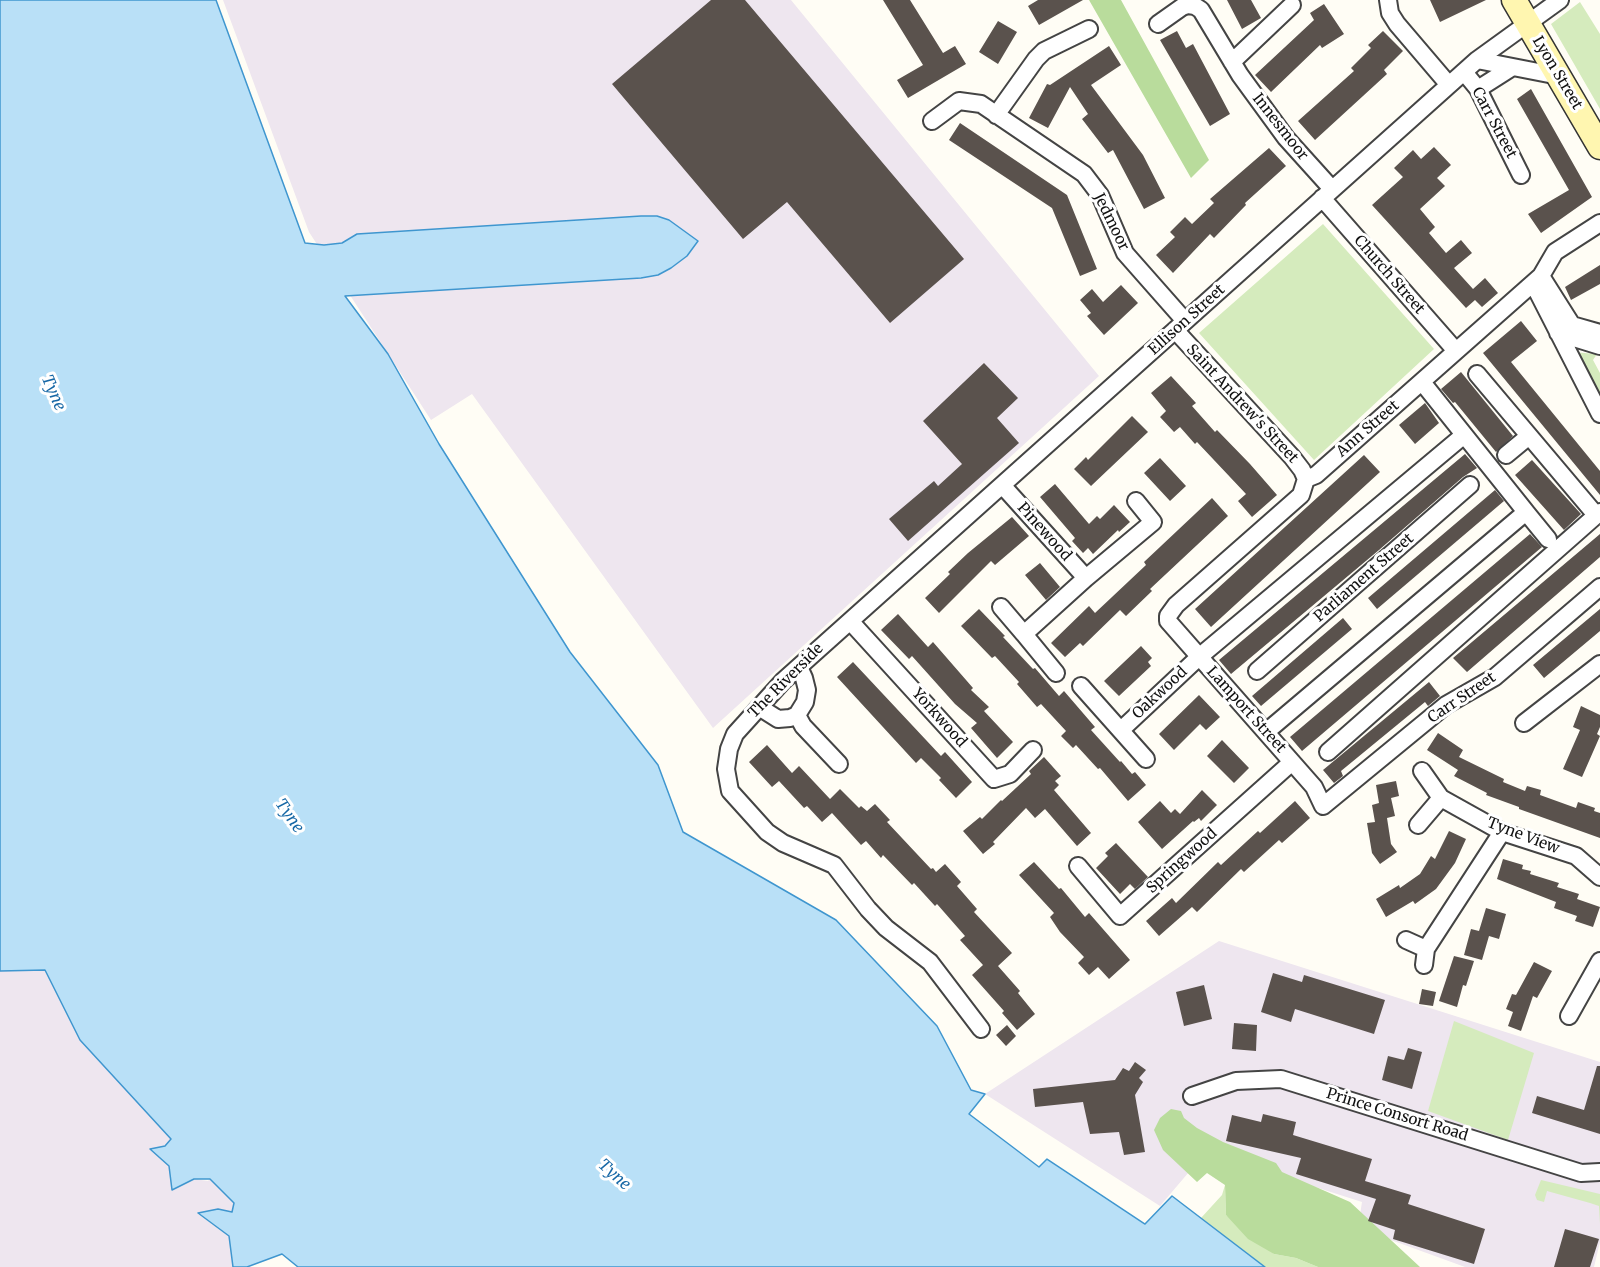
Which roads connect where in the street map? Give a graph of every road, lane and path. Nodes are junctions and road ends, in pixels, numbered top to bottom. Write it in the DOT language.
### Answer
graph roads {
  1 [pos="1388,0"];
  2 [pos="1514,0"];
  3 [pos="1560,0"];
  4 [pos="1292,5"];
  5 [pos="1527,23"];
  6 [pos="1158,24"];
  7 [pos="1089,29"];
  8 [pos="1477,60"];
  9 [pos="1232,62"];
  10 [pos="1511,68"];
  11 [pos="1464,72"];
  12 [pos="1559,76"];
  13 [pos="1449,85"];
  14 [pos="1478,89"];
  15 [pos="996,115"];
  16 [pos="932,121"];
  17 [pos="1600,147"];
  18 [pos="1521,175"];
  19 [pos="1327,194"];
  20 [pos="1600,223"];
  21 [pos="1538,280"];
  22 [pos="1180,326"];
  23 [pos="1558,333"];
  24 [pos="1600,333"];
  25 [pos="1600,346"];
  26 [pos="1456,351"];
  27 [pos="1477,374"];
  28 [pos="1422,382"];
  29 [pos="1600,414"];
  30 [pos="1464,435"];
  31 [pos="1529,436"];
  32 [pos="1506,455"];
  33 [pos="1306,479"];
  34 [pos="1002,485"];
  35 [pos="1470,485"];
  36 [pos="1136,501"];
  37 [pos="1526,512"];
  38 [pos="1598,514"];
  39 [pos="1548,539"];
  40 [pos="1086,578"];
  41 [pos="1600,587"];
  42 [pos="1001,607"];
  43 [pos="1168,616"];
  44 [pos="850,621"];
  45 [pos="1024,634"];
  46 [pos="1199,657"];
  47 [pos="1600,664"];
  48 [pos="799,667"];
  49 [pos="1257,671"];
  50 [pos="1056,673"];
  51 [pos="1081,686"];
  52 [pos="759,707"];
  53 [pos="797,715"];
  54 [pos="1524,723"];
  55 [pos="1121,730"];
  56 [pos="1266,732"];
  57 [pos="1033,750"];
  58 [pos="1329,752"];
  59 [pos="1146,759"];
  60 [pos="1292,762"];
  61 [pos="839,764"];
  62 [pos="1422,771"];
  63 [pos="1441,798"];
  64 [pos="1323,806"];
  65 [pos="1418,825"];
  66 [pos="1502,832"];
  67 [pos="1078,866"];
  68 [pos="1600,877"];
  69 [pos="1406,940"];
  70 [pos="1600,961"];
  71 [pos="1569,1016"];
  72 [pos="981,1029"];
  73 [pos="1192,1096"];
  74 [pos="1600,1172"];
  1 -- 13 [label="street"];
  2 -- 5 [label="main road, Lyon Street"];
  3 -- 5 [label="street, Ellison Street"];
  4 -- 9 [label="street"];
  5 -- 8 [label="street, Ellison Street"];
  5 -- 12 [label="main road, Lyon Street"];
  6 -- 9 [label="street, Innesmoor"];
  7 -- 15 [label="street"];
  8 -- 10 [label="street"];
  8 -- 11 [label="street, Ellison Street"];
  9 -- 19 [label="street, Innesmoor"];
  10 -- 12 [label="street"];
  10 -- 14 [label="street"];
  11 -- 13 [label="street, Ellison Street"];
  11 -- 14 [label="street, Carr Street"];
  12 -- 17 [label="main road, Lyon Street"];
  13 -- 19 [label="street, Ellison Street"];
  14 -- 18 [label="street, Carr Street"];
  15 -- 16 [label="street, Jedmoor"];
  15 -- 22 [label="street, Jedmoor"];
  19 -- 22 [label="street, Ellison Street"];
  19 -- 26 [label="street, Church Street"];
  20 -- 21 [label="street, Ann Street"];
  21 -- 23 [label="street"];
  21 -- 24 [label="street"];
  21 -- 26 [label="street, Ann Street"];
  22 -- 33 [label="street, Saint Andrew's Street"];
  22 -- 34 [label="street, Ellison Street"];
  23 -- 25 [label="street"];
  23 -- 29 [label="street"];
  26 -- 28 [label="street, Ann Street"];
  27 -- 31 [label="street"];
  28 -- 30 [label="street"];
  28 -- 33 [label="street, Ann Street"];
  30 -- 37 [label="street"];
  30 -- 46 [label="street, Oakwood"];
  31 -- 32 [label="street"];
  31 -- 38 [label="street"];
  33 -- 43 [label="street, Ann Street"];
  34 -- 40 [label="street, Pinewood"];
  34 -- 44 [label="street, Ellison Street"];
  35 -- 49 [label="street, Parliament Street"];
  36 -- 40 [label="street"];
  37 -- 39 [label="street"];
  37 -- 56 [label="street"];
  38 -- 58 [label="street"];
  40 -- 45 [label="street"];
  41 -- 64 [label="street, Carr Street"];
  42 -- 45 [label="street"];
  43 -- 46 [label="street, Lamport Street"];
  44 -- 48 [label="street, The Riverside"];
  44 -- 57 [label="street, Yorkwood"];
  45 -- 50 [label="street"];
  46 -- 55 [label="street, Oakwood"];
  46 -- 56 [label="street, Lamport Street"];
  47 -- 54 [label="street"];
  48 -- 52 [label="street, The Riverside"];
  48 -- 53 [label="street"];
  51 -- 55 [label="street, Oakwood"];
  52 -- 53 [label="street"];
  52 -- 72 [label="street, The Riverside"];
  53 -- 61 [label="street"];
  55 -- 59 [label="street, Oakwood"];
  56 -- 60 [label="street, Lamport Street"];
  60 -- 64 [label="street, Lamport Street"];
  60 -- 67 [label="street, Springwood"];
  62 -- 63 [label="street, Tyne View"];
  63 -- 65 [label="street"];
  63 -- 66 [label="street, Tyne View"];
  66 -- 68 [label="street, Tyne View"];
  66 -- 69 [label="street"];
  70 -- 71 [label="street"];
  73 -- 74 [label="street, Prince Consort Road"];
}
